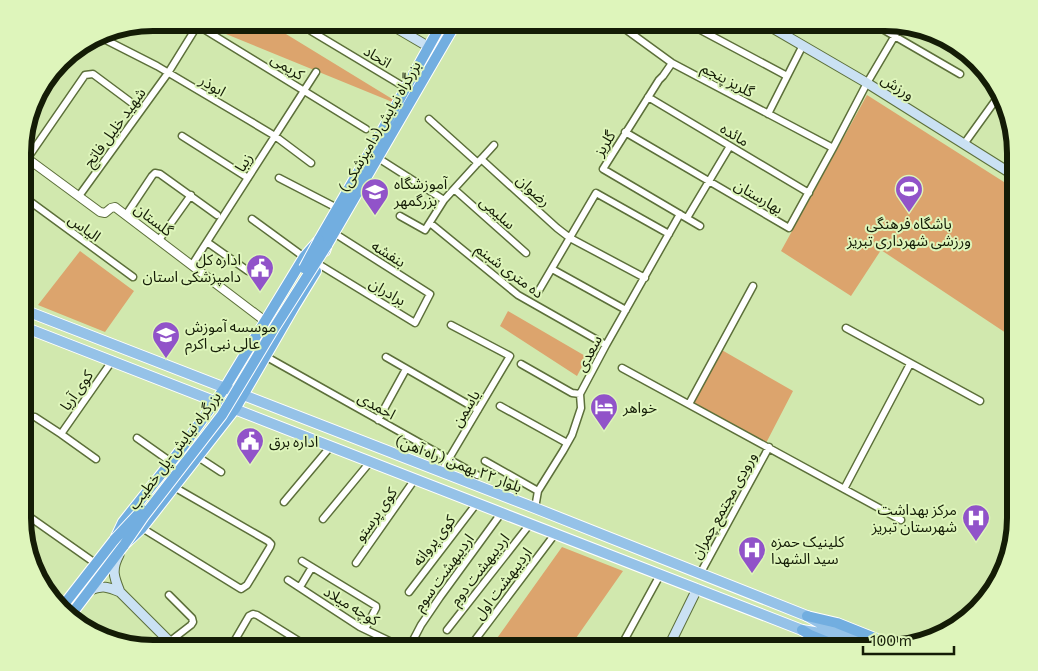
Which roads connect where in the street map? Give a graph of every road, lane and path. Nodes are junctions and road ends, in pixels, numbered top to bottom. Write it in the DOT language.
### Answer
graph roads {
  1 [pos="209,31"];
  2 [pos="311,31"];
  3 [pos="403,31"];
  4 [pos="437,31"];
  5 [pos="451,31"];
  6 [pos="629,31"];
  7 [pos="703,31"];
  8 [pos="779,31"];
  9 [pos="887,31"];
  10 [pos="193,32"];
  11 [pos="897,32"];
  12 [pos="895,36"];
  13 [pos="107,41"];
  14 [pos="803,45"];
  15 [pos="429,47"];
  16 [pos="672,63"];
  17 [pos="316,72"];
  18 [pos="168,73"];
  19 [pos="960,74"];
  20 [pos="787,76"];
  21 [pos="867,83"];
  22 [pos="406,88"];
  23 [pos="304,90"];
  24 [pos="648,97"];
  25 [pos="995,101"];
  26 [pos="136,106"];
  27 [pos="768,114"];
  28 [pos="429,119"];
  29 [pos="366,129"];
  30 [pos="625,132"];
  31 [pos="182,136"];
  32 [pos="275,136"];
  33 [pos="964,144"];
  34 [pos="494,145"];
  35 [pos="730,146"];
  36 [pos="31,148"];
  37 [pos="833,148"];
  38 [pos="378,158"];
  39 [pos="31,161"];
  40 [pos="479,161"];
  41 [pos="311,163"];
  42 [pos="1006,170"];
  43 [pos="248,178"];
  44 [pos="279,178"];
  45 [pos="709,182"];
  46 [pos="454,189"];
  47 [pos="809,193"];
  48 [pos="191,195"];
  49 [pos="79,196"];
  50 [pos="444,200"];
  51 [pos="31,202"];
  52 [pos="337,208"];
  53 [pos="680,214"];
  54 [pos="126,215"];
  55 [pos="217,215"];
  56 [pos="400,216"];
  57 [pos="687,218"];
  58 [pos="252,219"];
  59 [pos="430,223"];
  60 [pos="700,226"];
  61 [pos="334,233"];
  62 [pos="669,234"];
  63 [pos="570,238"];
  64 [pos="159,240"];
  65 [pos="207,242"];
  66 [pos="323,242"];
  67 [pos="526,253"];
  68 [pos="304,257"];
  69 [pos="192,265"];
  70 [pos="320,265"];
  71 [pos="552,269"];
  72 [pos="248,271"];
  73 [pos="132,278"];
  74 [pos="645,278"];
  75 [pos="753,286"];
  76 [pos="538,292"];
  77 [pos="430,294"];
  78 [pos="626,310"];
  79 [pos="31,313"];
  80 [pos="265,321"];
  81 [pos="451,325"];
  82 [pos="846,328"];
  83 [pos="31,330"];
  84 [pos="606,345"];
  85 [pos="250,347"];
  86 [pos="266,356"];
  87 [pos="386,357"];
  88 [pos="112,362"];
  89 [pos="521,364"];
  90 [pos="910,364"];
  91 [pos="622,368"];
  92 [pos="406,369"];
  93 [pos="224,389"];
  94 [pos="580,394"];
  95 [pos="243,396"];
  96 [pos="215,401"];
  97 [pos="980,401"];
  98 [pos="689,404"];
  99 [pos="500,406"];
  100 [pos="235,409"];
  101 [pos="478,410"];
  102 [pos="35,416"];
  103 [pos="378,420"];
  104 [pos="61,434"];
  105 [pos="192,434"];
  106 [pos="137,438"];
  107 [pos="567,443"];
  108 [pos="208,445"];
  109 [pos="331,446"];
  110 [pos="769,447"];
  111 [pos="182,448"];
  112 [pos="197,458"];
  113 [pos="96,459"];
  114 [pos="449,459"];
  115 [pos="485,461"];
  116 [pos="171,462"];
  117 [pos="370,462"];
  118 [pos="221,472"];
  119 [pos="441,472"];
  120 [pos="477,475"];
  121 [pos="415,479"];
  122 [pos="174,487"];
  123 [pos="844,489"];
  124 [pos="538,490"];
  125 [pos="284,502"];
  126 [pos="477,503"];
  127 [pos="534,508"];
  128 [pos="502,512"];
  129 [pos="31,518"];
  130 [pos="323,519"];
  131 [pos="901,520"];
  132 [pos="530,524"];
  133 [pos="142,528"];
  134 [pos="555,534"];
  135 [pos="115,539"];
  136 [pos="124,546"];
  137 [pos="302,561"];
  138 [pos="95,563"];
  139 [pos="356,563"];
  140 [pos="312,567"];
  141 [pos="700,574"];
  142 [pos="660,575"];
  143 [pos="288,580"];
  144 [pos="300,587"];
  145 [pos="697,589"];
  146 [pos="90,590"];
  147 [pos="120,592"];
  148 [pos="409,592"];
  149 [pos="169,595"];
  150 [pos="65,602"];
  151 [pos="74,611"];
  152 [pos="807,616"];
  153 [pos="365,629"];
  154 [pos="447,630"];
  155 [pos="802,630"];
  156 [pos="625,639"];
  157 [pos="672,639"];
  158 [pos="820,639"];
  159 [pos="839,639"];
  160 [pos="858,639"];
  161 [pos="876,639"];
  162 [pos="167,640"];
  163 [pos="177,640"];
  164 [pos="234,640"];
  165 [pos="297,640"];
  166 [pos="387,640"];
  167 [pos="413,640"];
  168 [pos="475,640"];
  1 -- 23 [label="street, کریمی"];
  2 -- 22 [label="street, اتحاد"];
  3 -- 15 [label="main road"];
  4 -- 15 [label="highway, بزرگراه نیایش(دامپزشکی)"];
  5 -- 38 [label="highway, بزرگراه نیایش(دامپزشکی)"];
  6 -- 16 [label="street, گلریز پنجم"];
  7 -- 20 [label="street"];
  8 -- 14 [label="main road, ورزش"];
  9 -- 12 [label="street"];
  10 -- 18 [label="street, شهید خلیل فاتح"];
  11 -- 12 [label="street"];
  12 -- 19 [label="street"];
  12 -- 21 [label="street"];
  13 -- 18 [label="street, ابوذر"];
  14 -- 20 [label="street"];
  14 -- 21 [label="main road, ورزش"];
  15 -- 22 [label="highway, بزرگراه نیایش(دامپزشکی)"];
  16 -- 24 [label="street, گلریز"];
  16 -- 27 [label="street, گلریز پنجم"];
  17 -- 23 [label="street, زیبا"];
  18 -- 32 [label="street, ابوذر"];
  18 -- 49 [label="street, شهید خلیل فاتح"];
  20 -- 27 [label="street"];
  21 -- 33 [label="main road, ورزش"];
  21 -- 37 [label="street, بهارستان"];
  22 -- 52 [label="highway, بزرگراه نیایش(دامپزشکی)"];
  23 -- 29 [label="street, کریمی"];
  23 -- 32 [label="street, زیبا"];
  24 -- 30 [label="street, گلریز"];
  24 -- 35 [label="street, مائده"];
  25 -- 33 [label="street"];
  26 -- 36 [label="street"];
  27 -- 37 [label="street, گلریز پنجم"];
  28 -- 40 [label="street, رضوان"];
  30 -- 45 [label="street, بهارستان"];
  30 -- 53 [label="street, گلریز"];
  31 -- 43 [label="street"];
  32 -- 41 [label="street, ابوذر"];
  32 -- 43 [label="street, زیبا"];
  33 -- 42 [label="main road, ورزش"];
  34 -- 40 [label="street"];
  35 -- 45 [label="street"];
  35 -- 47 [label="street, مائده"];
  37 -- 47 [label="street, بهارستان"];
  38 -- 50 [label="street"];
  38 -- 61 [label="highway, بزرگراه نیایش(دامپزشکی)"];
  39 -- 49 [label="street, گلستان"];
  40 -- 46 [label="street"];
  40 -- 63 [label="street, رضوان"];
  43 -- 65 [label="street, زیبا"];
  44 -- 52 [label="street"];
  45 -- 47 [label="street, بهارستان"];
  45 -- 57 [label="street"];
  46 -- 50 [label="street"];
  46 -- 67 [label="street, سلیمی"];
  48 -- 54 [label="street"];
  48 -- 55 [label="street"];
  48 -- 64 [label="street"];
  49 -- 54 [label="street, گلستان"];
  50 -- 59 [label="street"];
  51 -- 73 [label="street, الیاس"];
  52 -- 66 [label="highway, بزرگراه نیایش(دامپزشکی)"];
  53 -- 57 [label="street, گلریز"];
  53 -- 62 [label="street, سعدی"];
  54 -- 64 [label="street, گلستان"];
  56 -- 59 [label="street"];
  57 -- 60 [label="street, گلریز"];
  58 -- 68 [label="street"];
  59 -- 84 [label="street, ده متری شبنم"];
  61 -- 66 [label="highway, بزرگراه نیایش(دامپزشکی)"];
  61 -- 77 [label="street, بنفشه"];
  62 -- 63 [label="street"];
  62 -- 74 [label="street, سعدی"];
  63 -- 71 [label="street"];
  63 -- 74 [label="street, رضوان"];
  64 -- 69 [label="street, گلستان"];
  65 -- 69 [label="street, زیبا"];
  65 -- 72 [label="street"];
  66 -- 68 [label="highway"];
  66 -- 70 [label="highway"];
  66 -- 135 [label="highway, بزرگراه نیایش-پل خطیب, bridge"];
  66 -- 136 [label="highway, بزرگراه نیایش-پل خطیب, bridge"];
  68 -- 80 [label="highway"];
  69 -- 80 [label="street, گلستان"];
  70 -- 77 [label="street, برادران"];
  70 -- 86 [label="highway"];
  71 -- 76 [label="street"];
  71 -- 78 [label="street"];
  74 -- 78 [label="street, سعدی"];
  75 -- 98 [label="street"];
  78 -- 84 [label="street, سعدی"];
  79 -- 93 [label="main road, بلوار ۲۲ بهمن (راه آهن)"];
  80 -- 85 [label="highway"];
  81 -- 101 [label="street, یاسمن"];
  82 -- 90 [label="street"];
  83 -- 88 [label="main road, بلوار ۲۲ بهمن (راه آهن)"];
  84 -- 94 [label="street, سعدی"];
  85 -- 86 [label="highway"];
  85 -- 93 [label="highway"];
  86 -- 95 [label="highway"];
  86 -- 103 [label="street, احمدی"];
  87 -- 92 [label="street"];
  88 -- 96 [label="main road, بلوار ۲۲ بهمن (راه آهن)"];
  88 -- 104 [label="street, کوی آریا"];
  89 -- 94 [label="street"];
  90 -- 97 [label="street"];
  90 -- 123 [label="street"];
  91 -- 98 [label="street"];
  92 -- 101 [label="street"];
  92 -- 103 [label="street"];
  93 -- 95 [label="main road, بلوار ۲۲ بهمن (راه آهن)"];
  93 -- 96 [label="highway"];
  94 -- 107 [label="street, سعدی"];
  95 -- 100 [label="highway"];
  95 -- 119 [label="main road, بلوار ۲۲ بهمن (راه آهن)"];
  96 -- 100 [label="main road, بلوار ۲۲ بهمن (راه آهن)"];
  96 -- 105 [label="highway"];
  98 -- 110 [label="street"];
  99 -- 107 [label="street"];
  100 -- 108 [label="highway"];
  100 -- 109 [label="main road, بلوار ۲۲ بهمن (راه آهن)"];
  101 -- 114 [label="street, یاسمن"];
  102 -- 104 [label="street"];
  103 -- 114 [label="street, احمدی"];
  104 -- 113 [label="street"];
  105 -- 108 [label="highway"];
  105 -- 111 [label="highway"];
  106 -- 116 [label="street"];
  107 -- 124 [label="street, سعدی"];
  108 -- 112 [label="highway"];
  109 -- 117 [label="main road, بلوار ۲۲ بهمن (راه آهن)"];
  109 -- 125 [label="street"];
  110 -- 123 [label="street"];
  110 -- 141 [label="street, ورودی مجتمع چمران"];
  111 -- 112 [label="highway"];
  111 -- 116 [label="highway"];
  112 -- 118 [label="street"];
  112 -- 122 [label="highway"];
  114 -- 119 [label="street, یاسمن"];
  114 -- 120 [label="street, احمدی"];
  115 -- 124 [label="street"];
  116 -- 135 [label="highway"];
  117 -- 121 [label="main road, بلوار ۲۲ بهمن (راه آهن)"];
  117 -- 130 [label="street"];
  119 -- 127 [label="main road, بلوار ۲۲ بهمن (راه آهن)"];
  121 -- 126 [label="main road, بلوار ۲۲ بهمن (راه آهن)"];
  121 -- 139 [label="street, کوی پرستو"];
  122 -- 133 [label="highway"];
  122 -- 133 [label="street"];
  123 -- 131 [label="street"];
  124 -- 127 [label="street, سعدی"];
  126 -- 128 [label="main road, بلوار ۲۲ بهمن (راه آهن)"];
  126 -- 148 [label="street, کوی پروانه"];
  127 -- 141 [label="main road, بلوار ۲۲ بهمن (راه آهن)"];
  128 -- 132 [label="main road, بلوار ۲۲ بهمن (راه آهن)"];
  128 -- 167 [label="street, اردیبهشت سوم"];
  129 -- 138 [label="street"];
  132 -- 134 [label="main road, بلوار ۲۲ بهمن (راه آهن)"];
  132 -- 154 [label="street, اردیبهشت دوم"];
  133 -- 136 [label="highway"];
  134 -- 142 [label="main road, بلوار ۲۲ بهمن (راه آهن)"];
  134 -- 168 [label="street, اردیبهشت اول"];
  135 -- 138 [label="highway"];
  136 -- 146 [label="highway"];
  136 -- 147 [label="main road"];
  137 -- 140 [label="street"];
  138 -- 150 [label="highway"];
  140 -- 144 [label="street"];
  140 -- 153 [label="street"];
  141 -- 152 [label="main road, بلوار ۲۲ بهمن (راه آهن)"];
  142 -- 145 [label="main road, بلوار ۲۲ بهمن (راه آهن)"];
  142 -- 156 [label="street"];
  143 -- 144 [label="street, کوچه میلاد"];
  144 -- 153 [label="street, کوچه میلاد"];
  145 -- 155 [label="main road, بلوار ۲۲ بهمن (راه آهن)"];
  145 -- 157 [label="main road"];
  146 -- 147 [label="main road"];
  146 -- 151 [label="highway"];
  147 -- 162 [label="main road"];
  149 -- 163 [label="street"];
  152 -- 160 [label="main road, بلوار ۲۲ بهمن (راه آهن)"];
  152 -- 161 [label="highway"];
  153 -- 166 [label="street, کوچه میلاد"];
  155 -- 158 [label="highway"];
  155 -- 159 [label="main road, بلوار ۲۲ بهمن (راه آهن)"];
  164 -- 165 [label="street"];
}
